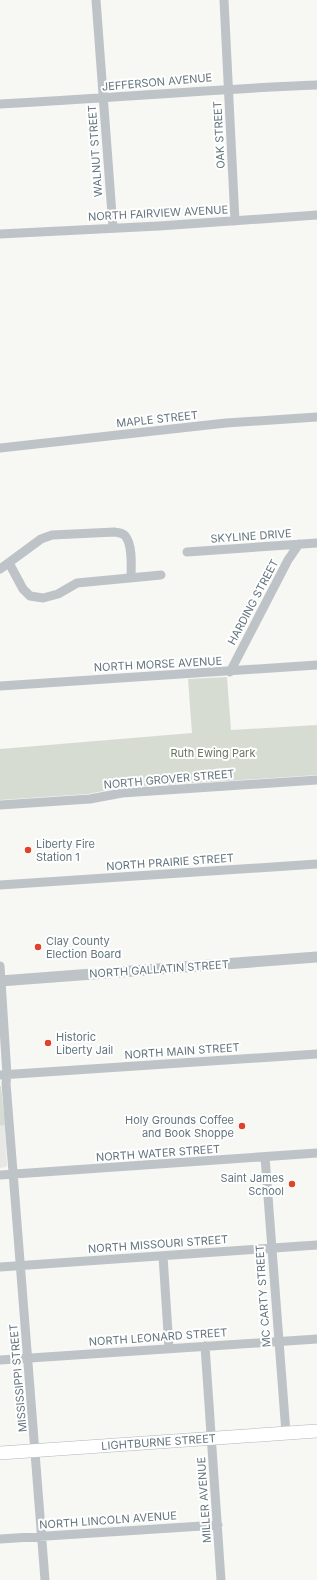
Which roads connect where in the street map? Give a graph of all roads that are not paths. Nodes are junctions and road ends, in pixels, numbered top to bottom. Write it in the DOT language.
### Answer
graph roads {
  1 [pos="96,0"];
  2 [pos="224,0"];
  3 [pos="317,85"];
  4 [pos="228,88"];
  5 [pos="103,99"];
  6 [pos="0,104"];
  7 [pos="317,215"];
  8 [pos="235,221"];
  9 [pos="113,228"];
  10 [pos="0,234"];
  11 [pos="317,417"];
  12 [pos="0,448"];
  13 [pos="317,543"];
  14 [pos="299,544"];
  15 [pos="187,552"];
  16 [pos="9,563"];
  17 [pos="0,568"];
  18 [pos="160,575"];
  19 [pos="131,578"];
  20 [pos="317,665"];
  21 [pos="230,672"];
  22 [pos="0,686"];
  23 [pos="317,780"];
  24 [pos="0,805"];
  25 [pos="317,864"];
  26 [pos="0,885"];
  27 [pos="317,957"];
  28 [pos="0,966"];
  29 [pos="0,981"];
  30 [pos="317,1054"];
  31 [pos="4,1075"];
  32 [pos="317,1153"];
  33 [pos="265,1157"];
  34 [pos="14,1174"];
  35 [pos="0,1175"];
  36 [pos="317,1245"];
  37 [pos="272,1248"];
  38 [pos="163,1256"];
  39 [pos="21,1266"];
  40 [pos="0,1267"];
  41 [pos="317,1339"];
  42 [pos="279,1341"];
  43 [pos="206,1346"];
  44 [pos="169,1348"];
  45 [pos="28,1358"];
  46 [pos="0,1360"];
  47 [pos="317,1431"];
  48 [pos="286,1433"];
  49 [pos="212,1438"];
  50 [pos="36,1450"];
  51 [pos="0,1452"];
  52 [pos="218,1525"];
  53 [pos="42,1537"];
  54 [pos="0,1539"];
  55 [pos="45,1580"];
  56 [pos="221,1580"];
  1 -- 5 [label="street, WALNUT STREET"];
  2 -- 4 [label="street, OAK STREET"];
  3 -- 4 [label="street, JEFFERSON AVENUE"];
  4 -- 5 [label="street, JEFFERSON AVENUE"];
  4 -- 8 [label="street, OAK STREET"];
  5 -- 6 [label="street, JEFFERSON AVENUE"];
  5 -- 9 [label="street, WALNUT STREET"];
  7 -- 8 [label="street, NORTH FAIRVIEW AVENUE"];
  8 -- 9 [label="street, NORTH FAIRVIEW AVENUE"];
  9 -- 10 [label="street, NORTH FAIRVIEW AVENUE"];
  11 -- 12 [label="street, MAPLE STREET"];
  13 -- 14 [label="street, SKYLINE DRIVE"];
  14 -- 15 [label="street, SKYLINE DRIVE"];
  14 -- 21 [label="street, HARDING STREET"];
  16 -- 17 [label="street"];
  16 -- 19 [label="street"];
  16 -- 19 [label="street"];
  18 -- 19 [label="street"];
  20 -- 21 [label="street, NORTH MORSE AVENUE"];
  21 -- 22 [label="street, NORTH MORSE AVENUE"];
  23 -- 24 [label="street, NORTH GROVER STREET"];
  25 -- 26 [label="street, NORTH PRAIRIE STREET"];
  27 -- 29 [label="street, NORTH GALLATIN STREET"];
  28 -- 29 [label="street, MISSISSIPPI STREET"];
  29 -- 31 [label="street, MISSISSIPPI STREET"];
  30 -- 31 [label="street, NORTH MAIN STREET"];
  31 -- 34 [label="street, MISSISSIPPI STREET"];
  32 -- 33 [label="street, NORTH WATER STREET"];
  33 -- 34 [label="street, NORTH WATER STREET"];
  33 -- 37 [label="street, MC CARTY STREET"];
  34 -- 35 [label="street, NORTH WATER STREET"];
  34 -- 39 [label="street, MISSISSIPPI STREET"];
  36 -- 37 [label="street, NORTH MISSOURI STREET"];
  37 -- 38 [label="street, NORTH MISSOURI STREET"];
  37 -- 42 [label="street, MC CARTY STREET"];
  38 -- 39 [label="street, NORTH MISSOURI STREET"];
  38 -- 44 [label="street"];
  39 -- 40 [label="street, NORTH MISSOURI STREET"];
  39 -- 45 [label="street, MISSISSIPPI STREET"];
  41 -- 42 [label="street, NORTH LEONARD STREET"];
  42 -- 43 [label="street, NORTH LEONARD STREET"];
  42 -- 48 [label="street, MC CARTY STREET"];
  43 -- 44 [label="street, NORTH LEONARD STREET"];
  43 -- 49 [label="street, MILLER AVENUE"];
  44 -- 45 [label="street, NORTH LEONARD STREET"];
  45 -- 46 [label="street, NORTH LEONARD STREET"];
  45 -- 50 [label="street, MISSISSIPPI STREET"];
  47 -- 48 [label="main road, LIGHTBURNE STREET"];
  48 -- 49 [label="main road, LIGHTBURNE STREET"];
  49 -- 50 [label="main road, LIGHTBURNE STREET"];
  49 -- 52 [label="street, MILLER AVENUE"];
  50 -- 51 [label="main road, LIGHTBURNE STREET"];
  50 -- 53 [label="street, MISSISSIPPI STREET"];
  52 -- 53 [label="street, NORTH LINCOLN AVENUE"];
  52 -- 56 [label="street, MILLER AVENUE"];
  53 -- 54 [label="street, NORTH LINCOLN AVENUE"];
  53 -- 55 [label="street, MISSISSIPPI STREET"];
}
